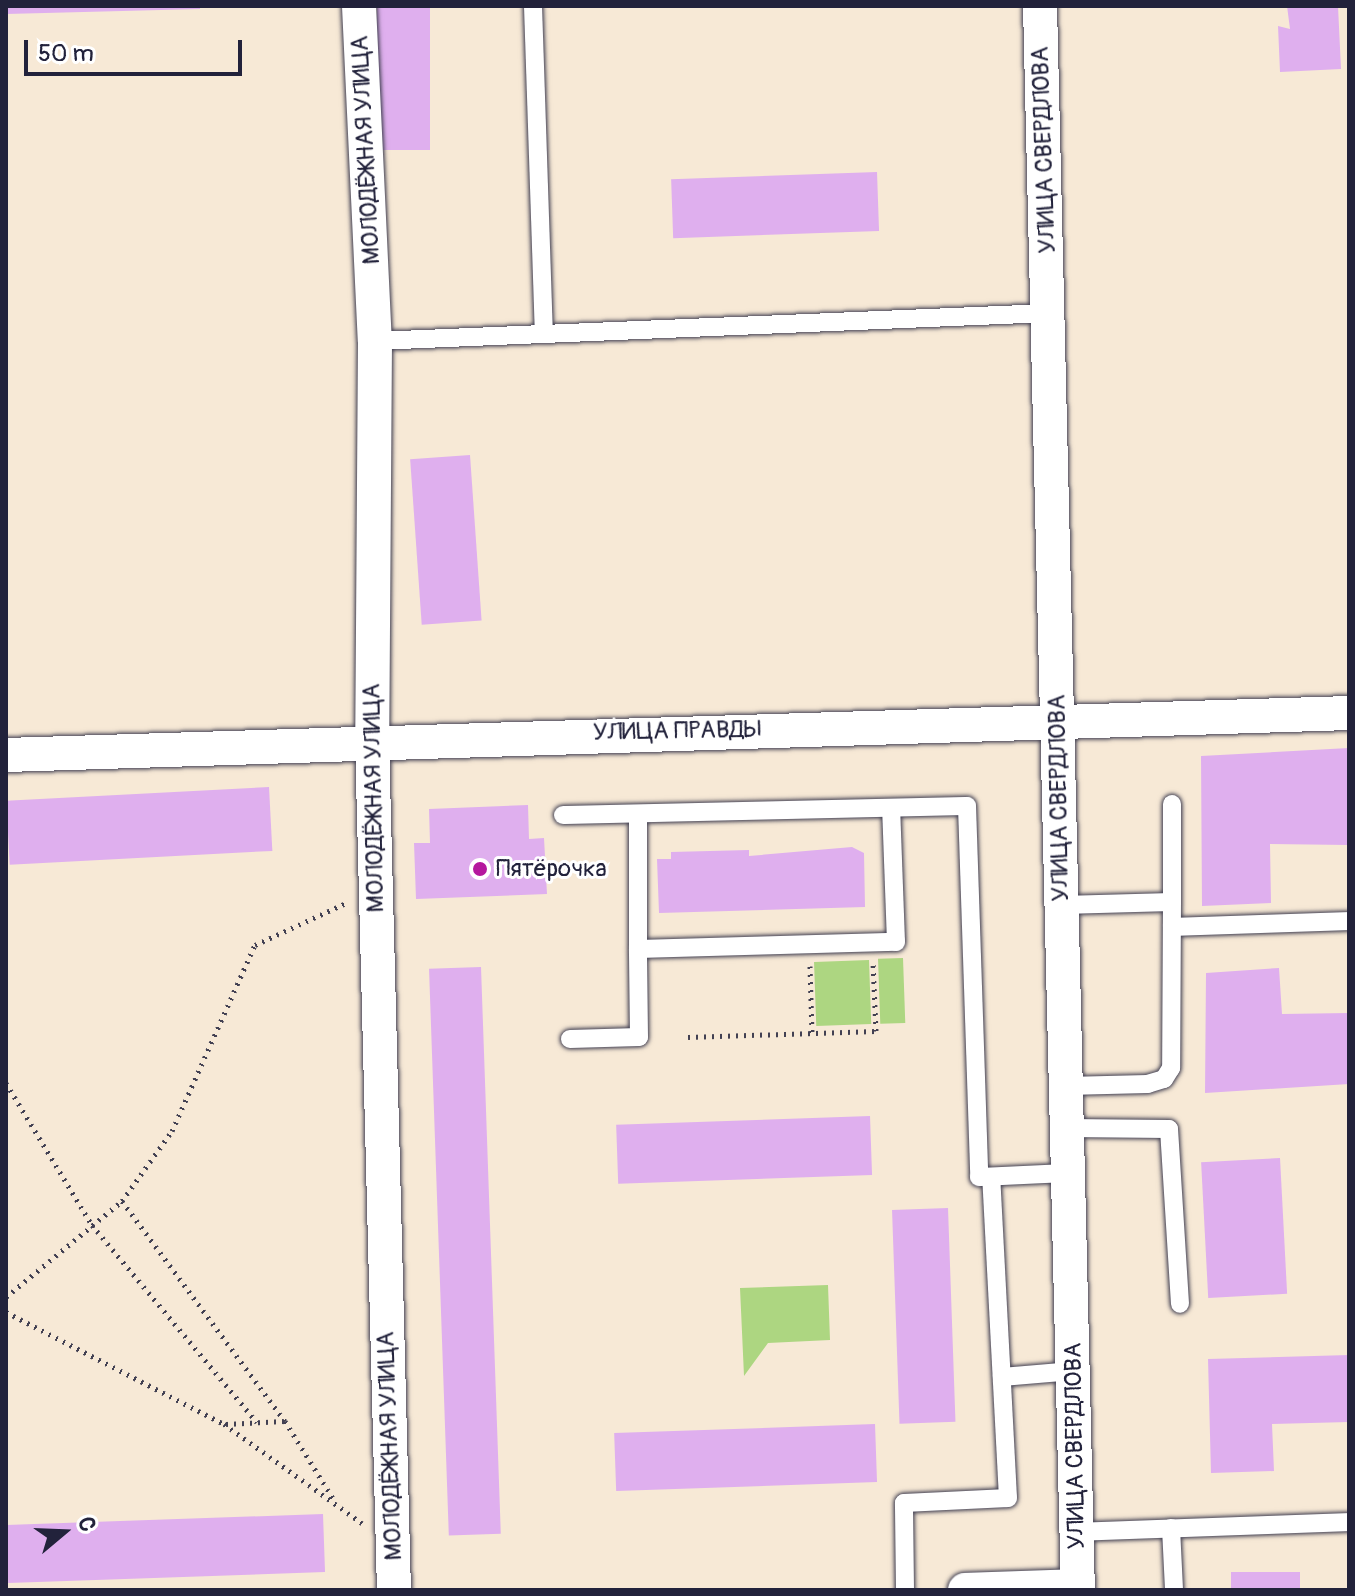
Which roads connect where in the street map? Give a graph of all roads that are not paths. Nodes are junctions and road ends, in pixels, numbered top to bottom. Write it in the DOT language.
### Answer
graph roads {
  1 [pos="359,6"];
  2 [pos="533,6"];
  3 [pos="1040,6"];
  4 [pos="1049,313"];
  5 [pos="544,332"];
  6 [pos="375,341"];
  7 [pos="1349,713"];
  8 [pos="1057,723"];
  9 [pos="372,740"];
  10 [pos="6,755"];
  11 [pos="1172,804"];
  12 [pos="891,808"];
  13 [pos="638,814"];
  14 [pos="563,815"];
  15 [pos="1172,902"];
  16 [pos="1062,905"];
  17 [pos="1349,921"];
  18 [pos="1172,927"];
  19 [pos="638,949"];
  20 [pos="570,1039"];
  21 [pos="1066,1086"];
  22 [pos="1067,1128"];
  23 [pos="1068,1173"];
  24 [pos="991,1177"];
  25 [pos="1180,1304"];
  26 [pos="1073,1371"];
  27 [pos="1002,1377"];
  28 [pos="1349,1522"];
  29 [pos="1171,1528"];
  30 [pos="1076,1532"];
  31 [pos="1078,1588"];
  32 [pos="394,1590"];
  33 [pos="905,1590"];
  34 [pos="965,1590"];
  35 [pos="1174,1590"];
  1 -- 6 [label="street, МОЛОДЁЖНАЯ УЛИЦА"];
  2 -- 5 [label="lane"];
  3 -- 4 [label="street, УЛИЦА СВЕРДЛОВА"];
  4 -- 5 [label="lane"];
  4 -- 8 [label="street, УЛИЦА СВЕРДЛОВА"];
  5 -- 6 [label="lane"];
  6 -- 9 [label="street, МОЛОДЁЖНАЯ УЛИЦА"];
  7 -- 8 [label="street, УЛИЦА ПРАВДЫ"];
  8 -- 9 [label="street, УЛИЦА ПРАВДЫ"];
  8 -- 16 [label="street, УЛИЦА СВЕРДЛОВА"];
  9 -- 10 [label="street, УЛИЦА ПРАВДЫ"];
  9 -- 32 [label="street, МОЛОДЁЖНАЯ УЛИЦА"];
  11 -- 15 [label="lane"];
  12 -- 13 [label="lane"];
  12 -- 19 [label="lane"];
  12 -- 24 [label="lane"];
  13 -- 14 [label="lane"];
  13 -- 19 [label="lane"];
  15 -- 16 [label="lane"];
  15 -- 18 [label="lane"];
  16 -- 21 [label="street, УЛИЦА СВЕРДЛОВА"];
  17 -- 18 [label="lane"];
  18 -- 21 [label="lane"];
  19 -- 20 [label="lane"];
  21 -- 22 [label="street, УЛИЦА СВЕРДЛОВА"];
  22 -- 23 [label="street, УЛИЦА СВЕРДЛОВА"];
  22 -- 25 [label="lane"];
  23 -- 24 [label="lane"];
  23 -- 26 [label="street, УЛИЦА СВЕРДЛОВА"];
  24 -- 27 [label="lane"];
  26 -- 27 [label="lane"];
  26 -- 30 [label="street, УЛИЦА СВЕРДЛОВА"];
  27 -- 33 [label="lane"];
  28 -- 29 [label="lane"];
  29 -- 30 [label="lane"];
  29 -- 35 [label="lane"];
  30 -- 31 [label="street, УЛИЦА СВЕРДЛОВА"];
  31 -- 34 [label="street"];
}
